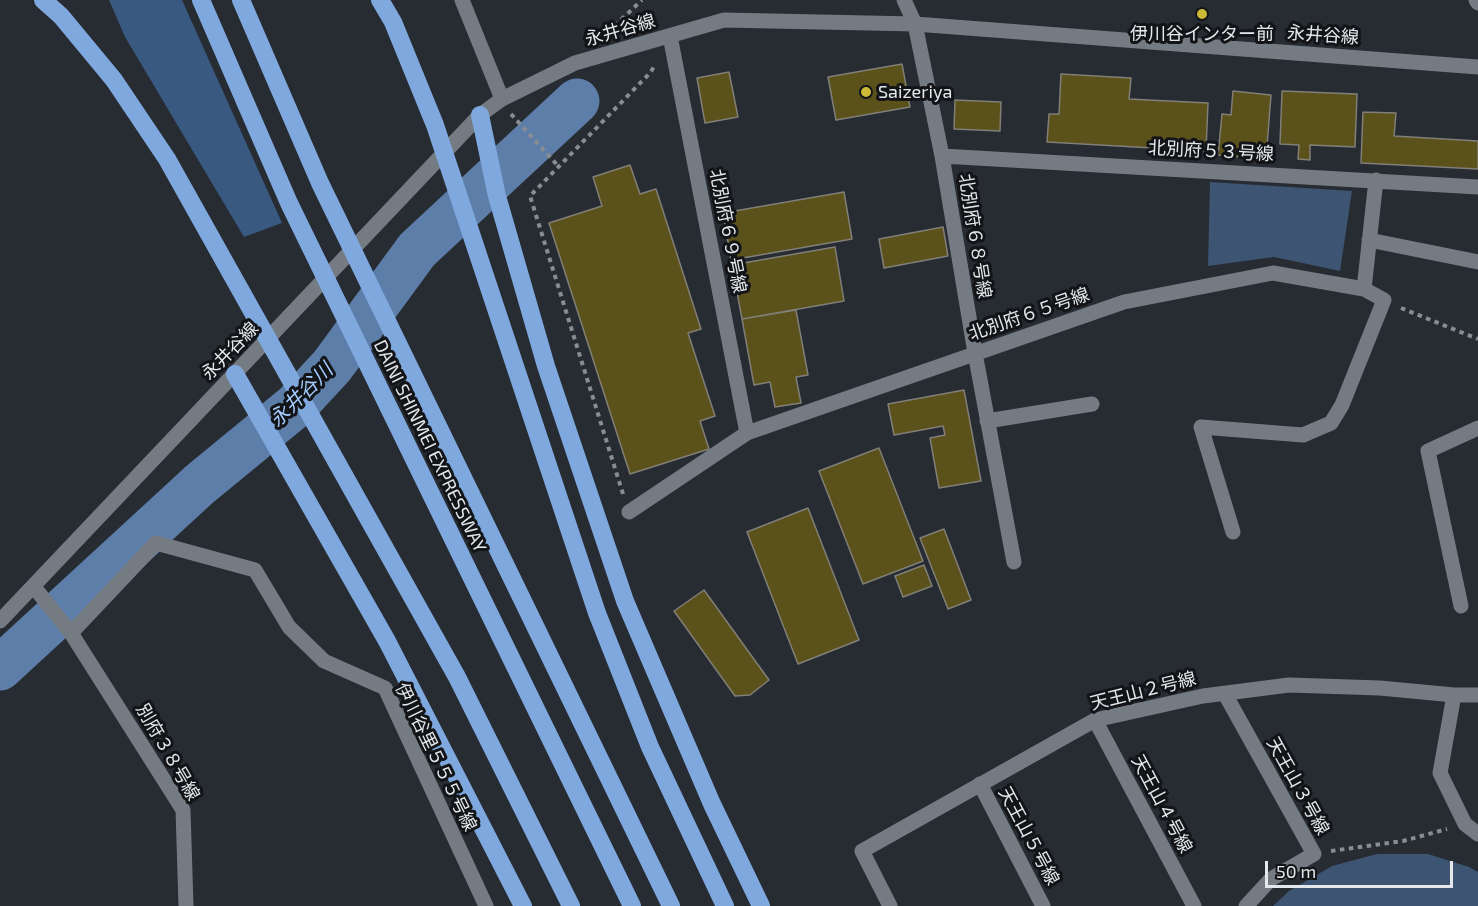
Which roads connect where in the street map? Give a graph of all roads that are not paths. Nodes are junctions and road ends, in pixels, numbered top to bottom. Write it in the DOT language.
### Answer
graph roads {
  1 [pos="43,0"];
  2 [pos="201,0"];
  3 [pos="241,0"];
  4 [pos="380,0"];
  5 [pos="462,0"];
  6 [pos="904,0"];
  7 [pos="915,24"];
  8 [pos="670,36"];
  9 [pos="1478,67"];
  10 [pos="502,99"];
  11 [pos="480,114"];
  12 [pos="942,156"];
  13 [pos="1376,180"];
  14 [pos="1478,187"];
  15 [pos="1369,240"];
  16 [pos="1478,262"];
  17 [pos="1364,289"];
  18 [pos="975,353"];
  19 [pos="235,374"];
  20 [pos="1092,404"];
  21 [pos="987,421"];
  22 [pos="1478,428"];
  23 [pos="747,433"];
  24 [pos="629,512"];
  25 [pos="1233,532"];
  26 [pos="1014,562"];
  27 [pos="33,587"];
  28 [pos="1461,606"];
  29 [pos="0,621"];
  30 [pos="71,633"];
  31 [pos="1224,694"];
  32 [pos="1454,695"];
  33 [pos="1478,695"];
  34 [pos="1095,720"];
  35 [pos="980,784"];
  36 [pos="1478,834"];
  37 [pos="186,906"];
  38 [pos="486,906"];
  39 [pos="523,906"];
  40 [pos="571,906"];
  41 [pos="632,906"];
  42 [pos="671,906"];
  43 [pos="725,906"];
  44 [pos="760,906"];
  45 [pos="890,906"];
  46 [pos="1043,906"];
  47 [pos="1194,906"];
  48 [pos="1246,906"];
  1 -- 40 [label="highway"];
  2 -- 41 [label="highway, DAINI SHINMEI EXPRESSWAY"];
  3 -- 42 [label="highway, DAINI SHINMEI EXPRESSWAY"];
  4 -- 43 [label="highway"];
  5 -- 10 [label="street"];
  6 -- 7 [label="street, 北別府６８号線"];
  7 -- 8 [label="street, 永井谷線"];
  7 -- 9 [label="street, 永井谷線"];
  7 -- 12 [label="street, 北別府６８号線"];
  8 -- 10 [label="street, 永井谷線"];
  8 -- 23 [label="street, 北別府６９号線"];
  10 -- 11 [label="street, 永井谷線"];
  11 -- 19 [label="street, 永井谷線"];
  11 -- 44 [label="highway"];
  12 -- 13 [label="street, 北別府５３号線"];
  12 -- 18 [label="street, 北別府６８号線"];
  13 -- 14 [label="street, 北別府５３号線"];
  13 -- 15 [label="street"];
  15 -- 16 [label="street"];
  15 -- 17 [label="street"];
  17 -- 18 [label="street, 北別府６５号線"];
  17 -- 25 [label="street, 北別府６５号線"];
  18 -- 21 [label="street, 北別府６８号線"];
  18 -- 23 [label="street, 北別府６５号線"];
  19 -- 27 [label="street, 永井谷線"];
  19 -- 39 [label="highway"];
  20 -- 21 [label="street"];
  21 -- 26 [label="street, 北別府６８号線"];
  22 -- 28 [label="street"];
  23 -- 24 [label="street, 北別府６５号線"];
  27 -- 29 [label="street, 永井谷線"];
  27 -- 30 [label="street"];
  30 -- 37 [label="street, 別府３８号線"];
  30 -- 38 [label="street, 伊川谷里５５５号線"];
  31 -- 32 [label="street, 天王山２号線"];
  31 -- 34 [label="street, 天王山２号線"];
  31 -- 48 [label="street, 天王山３号線"];
  32 -- 33 [label="street, 天王山２号線"];
  32 -- 36 [label="street"];
  34 -- 35 [label="street, 天王山２号線"];
  34 -- 47 [label="street, 天王山４号線"];
  35 -- 45 [label="street, 天王山２号線"];
  35 -- 46 [label="street, 天王山５号線"];
}
